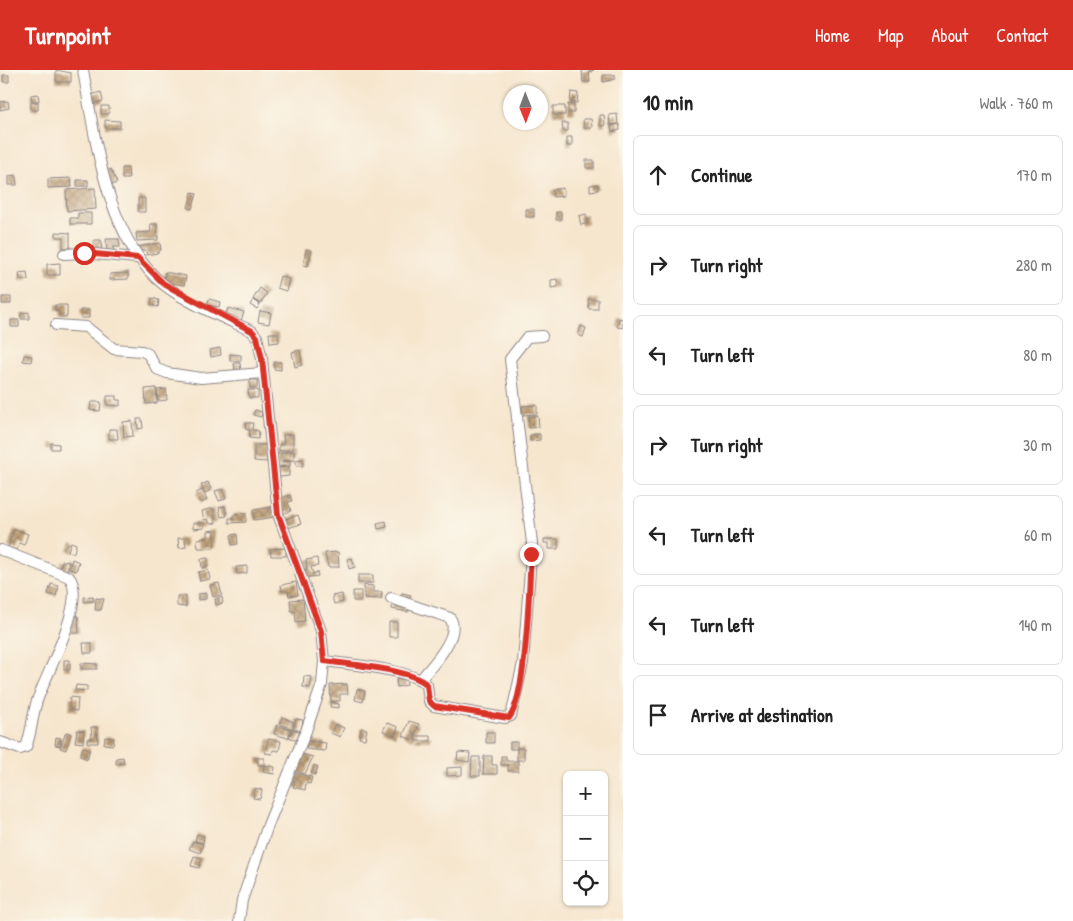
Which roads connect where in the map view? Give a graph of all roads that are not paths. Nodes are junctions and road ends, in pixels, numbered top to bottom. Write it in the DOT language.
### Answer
graph roads {
  1 [pos="82,70"];
  2 [pos="64,254"];
  3 [pos="138,258"];
  4 [pos="56,325"];
  5 [pos="542,336"];
  6 [pos="263,373"];
  7 [pos="1,550"];
  8 [pos="391,598"];
  9 [pos="324,661"];
  10 [pos="420,680"];
  11 [pos="0,742"];
  12 [pos="239,921"];
  1 -- 3 [label="street"];
  2 -- 3 [label="street"];
  3 -- 6 [label="street"];
  4 -- 6 [label="street"];
  5 -- 10 [label="street"];
  6 -- 9 [label="street"];
  7 -- 11 [label="street"];
  8 -- 10 [label="street"];
  9 -- 10 [label="street"];
  9 -- 12 [label="street"];
}
